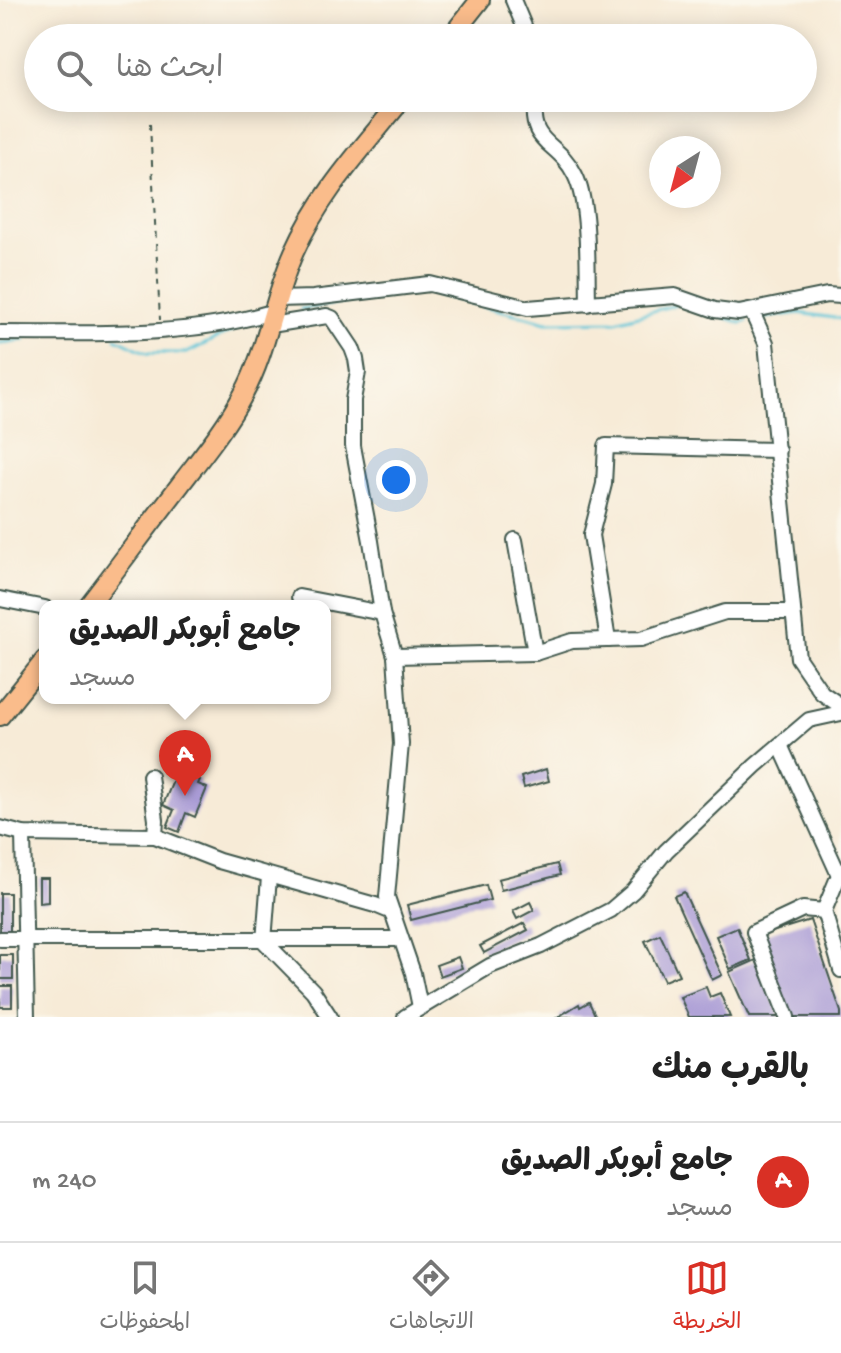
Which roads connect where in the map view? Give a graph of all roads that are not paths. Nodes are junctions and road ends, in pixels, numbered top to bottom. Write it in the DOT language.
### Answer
graph roads {
  1 [pos="480,0"];
  2 [pos="513,0"];
  3 [pos="461,24"];
  4 [pos="523,24"];
  5 [pos="392,112"];
  6 [pos="533,112"];
  7 [pos="841,296"];
  8 [pos="588,304"];
  9 [pos="273,312"];
  10 [pos="752,312"];
  11 [pos="0,333"];
  12 [pos="778,450"];
  13 [pos="515,540"];
  14 [pos="299,597"];
  15 [pos="0,599"];
  16 [pos="93,600"];
  17 [pos="315,600"];
  18 [pos="331,603"];
  19 [pos="39,607"];
  20 [pos="791,612"];
  21 [pos="382,613"];
  22 [pos="608,640"];
  23 [pos="535,653"];
  24 [pos="395,656"];
  25 [pos="39,667"];
  26 [pos="841,706"];
  27 [pos="841,713"];
  28 [pos="0,716"];
  29 [pos="780,745"];
  30 [pos="150,776"];
  31 [pos="0,828"];
  32 [pos="23,834"];
  33 [pos="155,836"];
  34 [pos="840,875"];
  35 [pos="269,877"];
  36 [pos="824,911"];
  37 [pos="392,912"];
  38 [pos="25,938"];
  39 [pos="0,939"];
  40 [pos="400,939"];
  41 [pos="264,941"];
  42 [pos="841,970"];
  43 [pos="420,1007"];
  44 [pos="27,1017"];
  45 [pos="330,1017"];
  46 [pos="405,1017"];
  47 [pos="787,1017"];
  1 -- 3 [label="main road"];
  2 -- 4 [label="street"];
  5 -- 9 [label="main road"];
  6 -- 8 [label="street"];
  7 -- 10 [label="street"];
  8 -- 9 [label="street"];
  8 -- 10 [label="street"];
  9 -- 11 [label="street"];
  9 -- 16 [label="main road"];
  9 -- 21 [label="street"];
  10 -- 12 [label="street"];
  12 -- 20 [label="street"];
  12 -- 22 [label="street"];
  13 -- 23 [label="street"];
  14 -- 17 [label="street"];
  15 -- 19 [label="street"];
  18 -- 21 [label="street"];
  20 -- 22 [label="street"];
  20 -- 26 [label="street"];
  21 -- 24 [label="street"];
  22 -- 23 [label="street"];
  23 -- 24 [label="street"];
  24 -- 37 [label="street"];
  25 -- 28 [label="main road"];
  27 -- 29 [label="street"];
  29 -- 34 [label="street"];
  29 -- 43 [label="street"];
  30 -- 33 [label="street"];
  31 -- 32 [label="street"];
  32 -- 33 [label="street"];
  32 -- 38 [label="street"];
  33 -- 35 [label="street"];
  34 -- 36 [label="street"];
  35 -- 37 [label="street"];
  35 -- 41 [label="street"];
  36 -- 42 [label="street"];
  36 -- 47 [label="street"];
  37 -- 40 [label="street"];
  38 -- 39 [label="street"];
  38 -- 41 [label="street"];
  38 -- 44 [label="street"];
  40 -- 41 [label="street"];
  40 -- 43 [label="street"];
  41 -- 45 [label="street"];
  43 -- 46 [label="street"];
}
